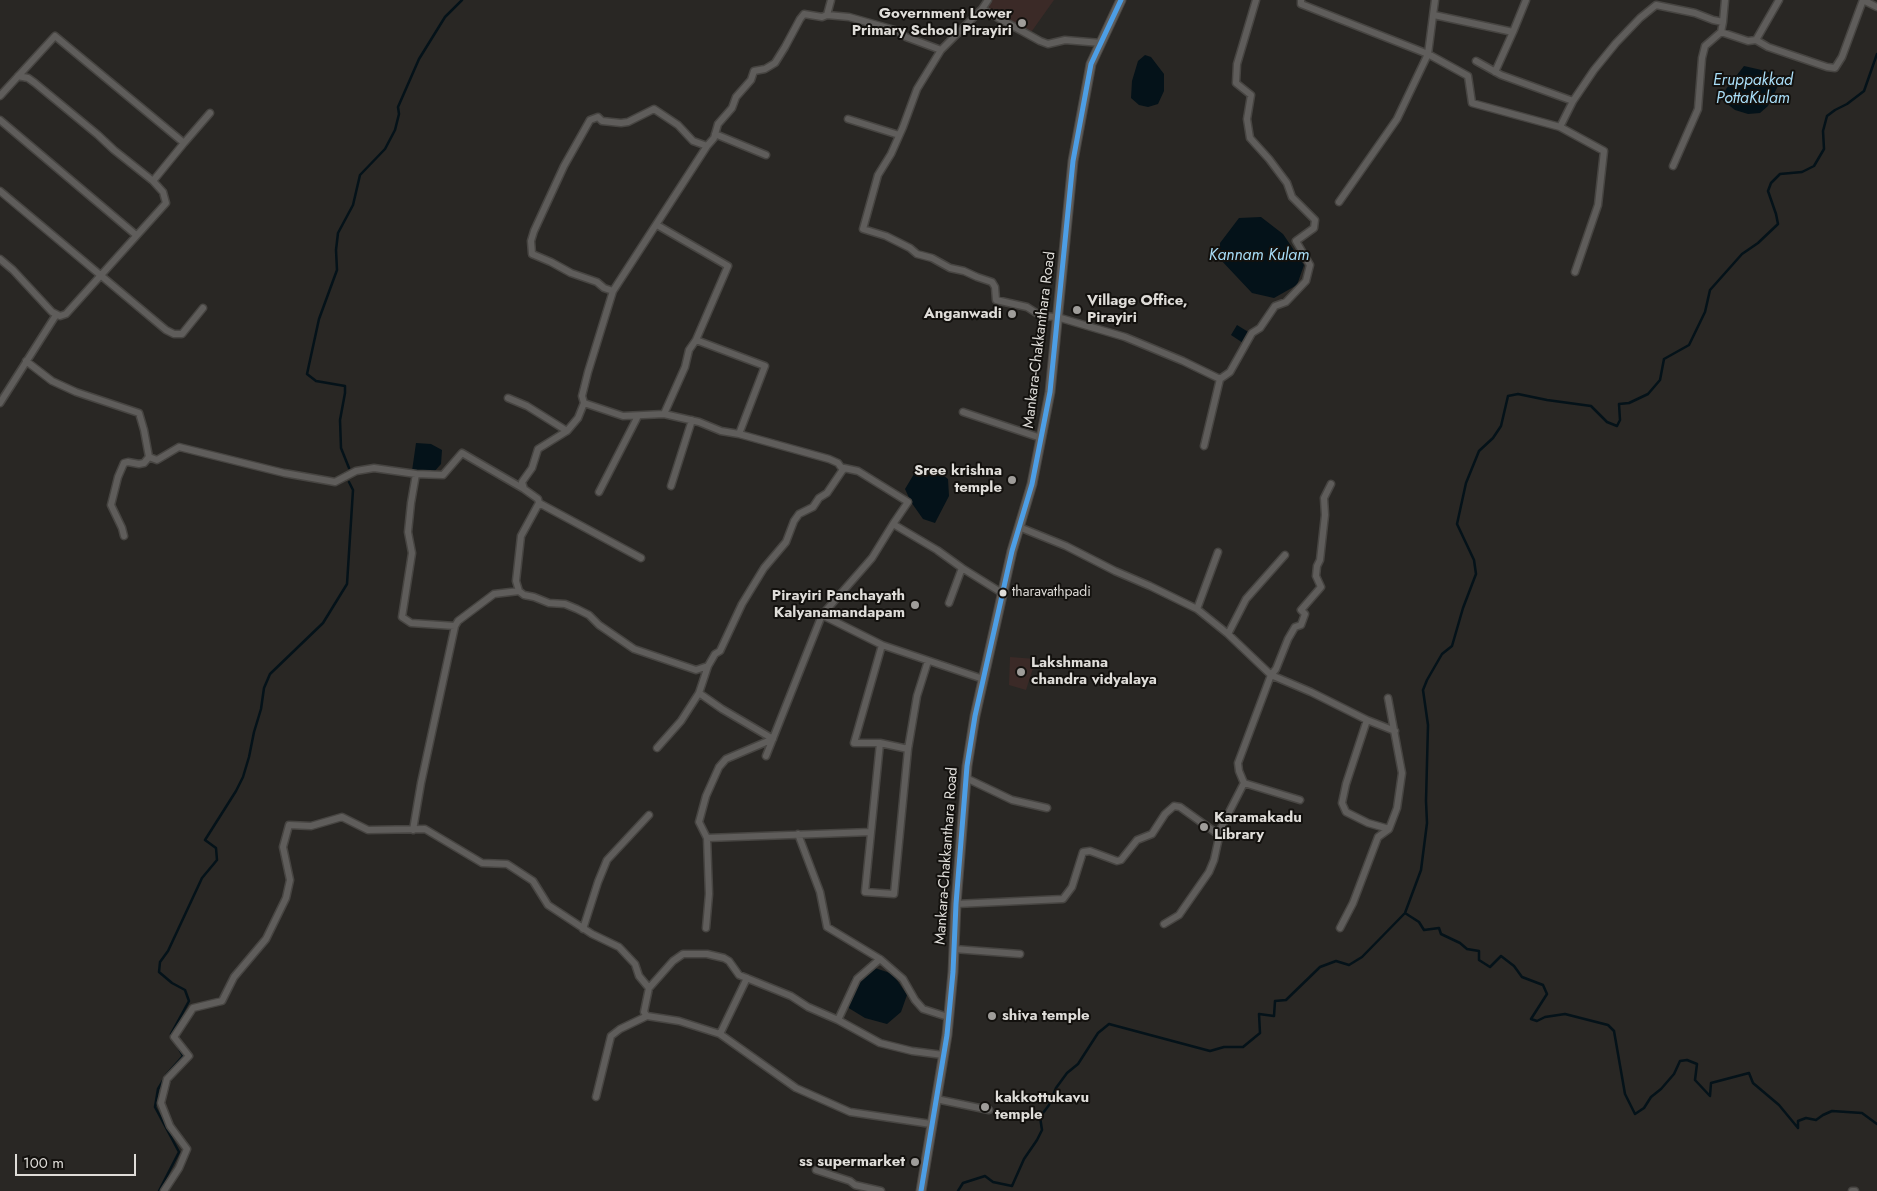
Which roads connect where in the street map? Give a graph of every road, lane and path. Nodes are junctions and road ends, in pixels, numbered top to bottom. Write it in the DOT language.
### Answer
graph roads {
  1 [pos="831,0"];
  2 [pos="988,0"];
  3 [pos="1121,0"];
  4 [pos="1256,0"];
  5 [pos="1301,0"];
  6 [pos="1435,0"];
  7 [pos="1526,0"];
  8 [pos="1724,0"];
  9 [pos="1779,0"];
  10 [pos="1863,0"];
  11 [pos="1657,3"];
  12 [pos="1877,7"];
  13 [pos="982,9"];
  14 [pos="827,15"];
  15 [pos="1434,15"];
  16 [pos="1723,22"];
  17 [pos="1513,32"];
  18 [pos="1721,32"];
  19 [pos="1756,40"];
  20 [pos="1101,43"];
  21 [pos="941,50"];
  22 [pos="1428,54"];
  23 [pos="1476,61"];
  24 [pos="1495,72"];
  25 [pos="18,76"];
  26 [pos="0,96"];
  27 [pos="1574,101"];
  28 [pos="210,113"];
  29 [pos="848,119"];
  30 [pos="0,120"];
  31 [pos="1560,127"];
  32 [pos="715,134"];
  33 [pos="899,135"];
  34 [pos="184,143"];
  35 [pos="707,146"];
  36 [pos="766,154"];
  37 [pos="1674,166"];
  38 [pos="153,181"];
  39 [pos="0,191"];
  40 [pos="1339,202"];
  41 [pos="657,225"];
  42 [pos="136,234"];
  43 [pos="0,259"];
  44 [pos="1575,272"];
  45 [pos="101,275"];
  46 [pos="613,291"];
  47 [pos="203,308"];
  48 [pos="56,315"];
  49 [pos="1057,316"];
  50 [pos="696,340"];
  51 [pos="26,361"];
  52 [pos="1220,379"];
  53 [pos="508,398"];
  54 [pos="0,403"];
  55 [pos="584,403"];
  56 [pos="963,412"];
  57 [pos="664,414"];
  58 [pos="638,416"];
  59 [pos="692,420"];
  60 [pos="567,431"];
  61 [pos="739,434"];
  62 [pos="1041,438"];
  63 [pos="1204,446"];
  64 [pos="149,457"];
  65 [pos="843,470"];
  66 [pos="416,474"];
  67 [pos="1331,484"];
  68 [pos="671,486"];
  69 [pos="524,489"];
  70 [pos="599,492"];
  71 [pos="539,503"];
  72 [pos="893,524"];
  73 [pos="1019,527"];
  74 [pos="124,536"];
  75 [pos="1218,552"];
  76 [pos="1285,555"];
  77 [pos="641,558"];
  78 [pos="962,568"];
  79 [pos="519,591"];
  80 [pos="1002,593"];
  81 [pos="949,602"];
  82 [pos="1196,609"];
  83 [pos="822,614"];
  84 [pos="455,626"];
  85 [pos="1228,634"];
  86 [pos="882,645"];
  87 [pos="928,661"];
  88 [pos="708,666"];
  89 [pos="1271,675"];
  90 [pos="983,679"];
  91 [pos="699,693"];
  92 [pos="1388,698"];
  93 [pos="1367,720"];
  94 [pos="1395,731"];
  95 [pos="773,739"];
  96 [pos="880,743"];
  97 [pos="657,748"];
  98 [pos="908,749"];
  99 [pos="766,756"];
  100 [pos="966,778"];
  101 [pos="1244,783"];
  102 [pos="1300,800"];
  103 [pos="1048,808"];
  104 [pos="649,815"];
  105 [pos="413,830"];
  106 [pos="1389,830"];
  107 [pos="871,832"];
  108 [pos="798,834"];
  109 [pos="1219,836"];
  110 [pos="707,838"];
  111 [pos="956,904"];
  112 [pos="1164,924"];
  113 [pos="706,928"];
  114 [pos="1340,928"];
  115 [pos="583,929"];
  116 [pos="954,949"];
  117 [pos="1020,954"];
  118 [pos="880,959"];
  119 [pos="747,978"];
  120 [pos="649,988"];
  121 [pos="647,1016"];
  122 [pos="948,1018"];
  123 [pos="838,1020"];
  124 [pos="720,1034"];
  125 [pos="943,1055"];
  126 [pos="596,1096"];
  127 [pos="936,1099"];
  128 [pos="989,1110"];
  129 [pos="931,1124"];
  130 [pos="816,1170"];
  131 [pos="854,1188"];
  132 [pos="164,1191"];
  133 [pos="881,1191"];
  134 [pos="921,1191"];
  1 -- 14 [label="street"];
  2 -- 13 [label="street"];
  3 -- 20 [label="main road, Mankara-Chakkanthara Road"];
  4 -- 52 [label="street"];
  5 -- 22 [label="street"];
  6 -- 15 [label="street"];
  7 -- 17 [label="street"];
  8 -- 16 [label="street"];
  9 -- 19 [label="street"];
  10 -- 12 [label="street"];
  10 -- 19 [label="street"];
  11 -- 16 [label="street"];
  11 -- 27 [label="street"];
  13 -- 20 [label="street"];
  13 -- 21 [label="street"];
  14 -- 21 [label="street"];
  14 -- 32 [label="street"];
  15 -- 17 [label="street"];
  15 -- 22 [label="street"];
  16 -- 18 [label="street"];
  17 -- 24 [label="street"];
  18 -- 19 [label="street"];
  18 -- 37 [label="street"];
  20 -- 49 [label="main road, Mankara-Chakkanthara Road"];
  21 -- 33 [label="street"];
  22 -- 31 [label="street"];
  22 -- 40 [label="street"];
  23 -- 24 [label="street"];
  24 -- 27 [label="street"];
  25 -- 26 [label="street"];
  25 -- 34 [label="street"];
  25 -- 38 [label="street"];
  27 -- 31 [label="street"];
  28 -- 34 [label="street"];
  29 -- 33 [label="street"];
  30 -- 42 [label="street"];
  31 -- 44 [label="street"];
  32 -- 35 [label="street"];
  32 -- 36 [label="street"];
  33 -- 49 [label="street"];
  34 -- 38 [label="street"];
  35 -- 41 [label="street"];
  35 -- 46 [label="street"];
  38 -- 42 [label="street"];
  39 -- 45 [label="street"];
  41 -- 46 [label="street"];
  41 -- 50 [label="street"];
  42 -- 45 [label="street"];
  43 -- 48 [label="street"];
  45 -- 47 [label="street"];
  45 -- 48 [label="street"];
  46 -- 55 [label="street"];
  48 -- 51 [label="street"];
  49 -- 52 [label="street"];
  49 -- 62 [label="main road, Mankara-Chakkanthara Road"];
  50 -- 57 [label="street"];
  50 -- 61 [label="street"];
  51 -- 54 [label="street"];
  51 -- 64 [label="street"];
  52 -- 63 [label="street"];
  53 -- 60 [label="street"];
  55 -- 58 [label="street"];
  55 -- 60 [label="street"];
  56 -- 62 [label="street"];
  57 -- 58 [label="street"];
  57 -- 59 [label="street"];
  58 -- 70 [label="street"];
  59 -- 61 [label="street"];
  59 -- 68 [label="street"];
  60 -- 69 [label="street"];
  61 -- 65 [label="street"];
  62 -- 73 [label="main road, Mankara-Chakkanthara Road"];
  64 -- 66 [label="street"];
  64 -- 74 [label="street"];
  65 -- 72 [label="street"];
  65 -- 88 [label="street"];
  66 -- 69 [label="street"];
  66 -- 84 [label="street"];
  67 -- 89 [label="street"];
  69 -- 71 [label="street"];
  71 -- 77 [label="street"];
  71 -- 79 [label="street"];
  72 -- 78 [label="street"];
  72 -- 83 [label="street"];
  73 -- 80 [label="main road, Mankara-Chakkanthara Road"];
  73 -- 82 [label="street"];
  75 -- 82 [label="street"];
  76 -- 85 [label="street"];
  78 -- 80 [label="street"];
  78 -- 81 [label="street"];
  79 -- 84 [label="street"];
  79 -- 88 [label="street"];
  80 -- 90 [label="main road, Mankara-Chakkanthara Road"];
  82 -- 85 [label="street"];
  83 -- 86 [label="street"];
  83 -- 95 [label="street"];
  84 -- 105 [label="street"];
  85 -- 89 [label="street"];
  86 -- 87 [label="street"];
  86 -- 96 [label="street"];
  87 -- 90 [label="street"];
  87 -- 98 [label="street"];
  88 -- 91 [label="street"];
  89 -- 93 [label="street"];
  89 -- 101 [label="street"];
  90 -- 100 [label="main road, Mankara-Chakkanthara Road"];
  91 -- 95 [label="street"];
  91 -- 97 [label="street"];
  92 -- 94 [label="street"];
  93 -- 94 [label="street"];
  93 -- 106 [label="street"];
  94 -- 106 [label="street"];
  95 -- 99 [label="street"];
  95 -- 110 [label="street"];
  96 -- 98 [label="street"];
  96 -- 107 [label="street"];
  98 -- 107 [label="street"];
  100 -- 103 [label="street"];
  100 -- 111 [label="main road, Mankara-Chakkanthara Road"];
  101 -- 102 [label="street"];
  101 -- 109 [label="street"];
  104 -- 115 [label="street"];
  105 -- 115 [label="street"];
  105 -- 132 [label="street"];
  106 -- 114 [label="street"];
  107 -- 108 [label="street"];
  108 -- 110 [label="street"];
  108 -- 118 [label="street"];
  109 -- 111 [label="street"];
  109 -- 112 [label="street"];
  110 -- 113 [label="street"];
  111 -- 116 [label="main road, Mankara-Chakkanthara Road"];
  115 -- 120 [label="street"];
  116 -- 117 [label="street"];
  116 -- 122 [label="main road, Mankara-Chakkanthara Road"];
  118 -- 122 [label="street"];
  118 -- 123 [label="street"];
  119 -- 120 [label="street"];
  119 -- 123 [label="street"];
  119 -- 124 [label="street"];
  120 -- 121 [label="street"];
  121 -- 124 [label="street"];
  121 -- 126 [label="street"];
  122 -- 125 [label="main road, Mankara-Chakkanthara Road"];
  123 -- 125 [label="street"];
  124 -- 129 [label="street"];
  125 -- 127 [label="main road, Mankara-Chakkanthara Road"];
  127 -- 128 [label="street"];
  127 -- 129 [label="main road, Mankara-Chakkanthara Road"];
  129 -- 134 [label="main road, Mankara-Chakkanthara Road"];
  130 -- 131 [label="street"];
  131 -- 133 [label="street"];
}
